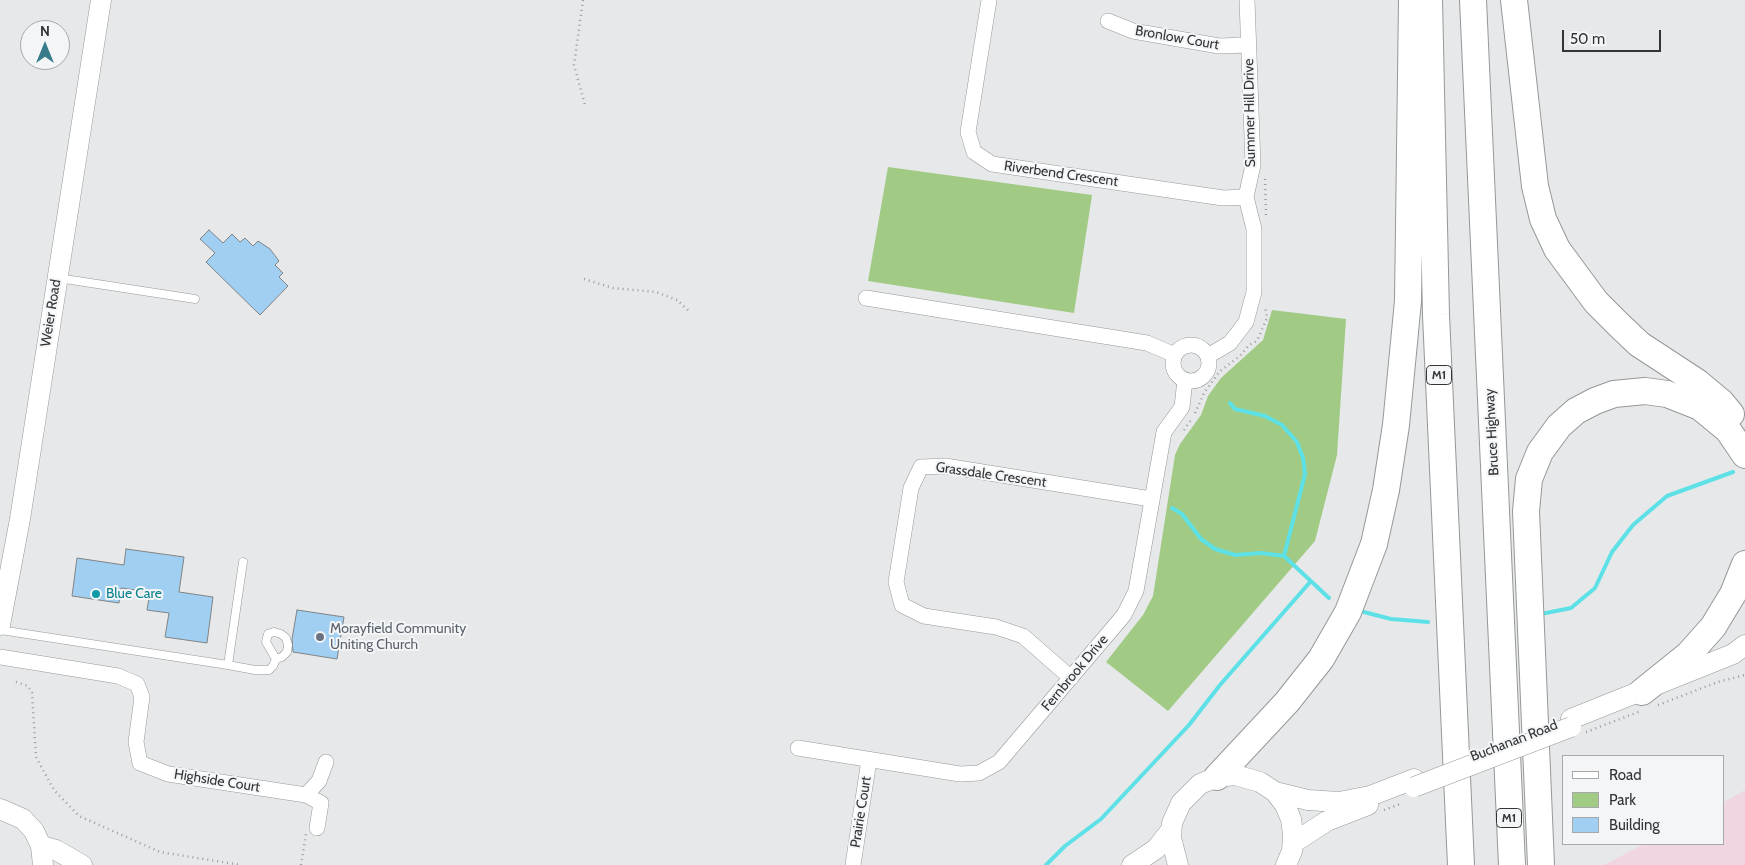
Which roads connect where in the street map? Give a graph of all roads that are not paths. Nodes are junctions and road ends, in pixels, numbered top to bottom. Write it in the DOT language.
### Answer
graph roads {
  1 [pos="102,0"];
  2 [pos="990,0"];
  3 [pos="1247,0"];
  4 [pos="1412,0"];
  5 [pos="1429,0"];
  6 [pos="1473,0"];
  7 [pos="1514,0"];
  8 [pos="1108,21"];
  9 [pos="1248,45"];
  10 [pos="1246,197"];
  11 [pos="56,278"];
  12 [pos="866,298"];
  13 [pos="195,299"];
  14 [pos="1175,355"];
  15 [pos="1208,356"];
  16 [pos="1185,380"];
  17 [pos="1745,432"];
  18 [pos="1745,455"];
  19 [pos="1151,499"];
  20 [pos="244,562"];
  21 [pos="1745,564"];
  22 [pos="0,626"];
  23 [pos="0,630"];
  24 [pos="1745,645"];
  25 [pos="0,657"];
  26 [pos="276,659"];
  27 [pos="1745,664"];
  28 [pos="228,665"];
  29 [pos="1070,678"];
  30 [pos="1642,692"];
  31 [pos="1571,723"];
  32 [pos="798,748"];
  33 [pos="869,760"];
  34 [pos="326,762"];
  35 [pos="1217,777"];
  36 [pos="1414,783"];
  37 [pos="0,792"];
  38 [pos="1275,792"];
  39 [pos="306,795"];
  40 [pos="4,810"];
  41 [pos="317,828"];
  42 [pos="1171,830"];
  43 [pos="1293,843"];
  44 [pos="42,855"];
  45 [pos="82,865"];
  46 [pos="853,865"];
  47 [pos="1132,865"];
  48 [pos="1178,865"];
  49 [pos="1286,865"];
  50 [pos="1461,865"];
  51 [pos="1512,865"];
  52 [pos="1541,865"];
  1 -- 11 [label="main road, Weier Road"];
  2 -- 10 [label="street, Riverbend Crescent"];
  3 -- 9 [label="street, Summer Hill Drive"];
  4 -- 35 [label="highway"];
  5 -- 50 [label="highway, M1"];
  6 -- 51 [label="highway, Bruce Highway / M1"];
  7 -- 17 [label="highway"];
  8 -- 9 [label="street, Bronlow Court"];
  9 -- 10 [label="street, Summer Hill Drive"];
  10 -- 15 [label="street, Summer Hill Drive"];
  11 -- 13 [label="lane"];
  11 -- 22 [label="main road, Weier Road"];
  12 -- 14 [label="street"];
  14 -- 15 [label="street"];
  14 -- 16 [label="street"];
  15 -- 16 [label="street"];
  16 -- 19 [label="street, Fernbrook Drive"];
  18 -- 52 [label="highway"];
  19 -- 29 [label="street, Fernbrook Drive"];
  19 -- 29 [label="street, Grassdale Crescent"];
  20 -- 28 [label="lane"];
  21 -- 30 [label="highway"];
  23 -- 28 [label="lane"];
  24 -- 30 [label="main road, Buchanan Road"];
  25 -- 39 [label="street, Highside Court"];
  26 -- 28 [label="lane"];
  27 -- 31 [label="main road, Buchanan Road"];
  29 -- 33 [label="street, Fernbrook Drive"];
  30 -- 31 [label="main road, Buchanan Road"];
  31 -- 36 [label="main road, Buchanan Road"];
  32 -- 33 [label="street, Fernbrook Drive"];
  33 -- 46 [label="street, Prairie Court"];
  34 -- 39 [label="street"];
  35 -- 38 [label="main road"];
  35 -- 42 [label="main road"];
  36 -- 38 [label="main road, Buchanan Road"];
  36 -- 43 [label="main road, Buchanan Road"];
  37 -- 40 [label="main road"];
  38 -- 43 [label="main road"];
  39 -- 41 [label="street"];
  40 -- 44 [label="main road"];
  42 -- 47 [label="main road"];
  42 -- 48 [label="main road"];
  43 -- 49 [label="main road"];
  44 -- 45 [label="main road"];
}
